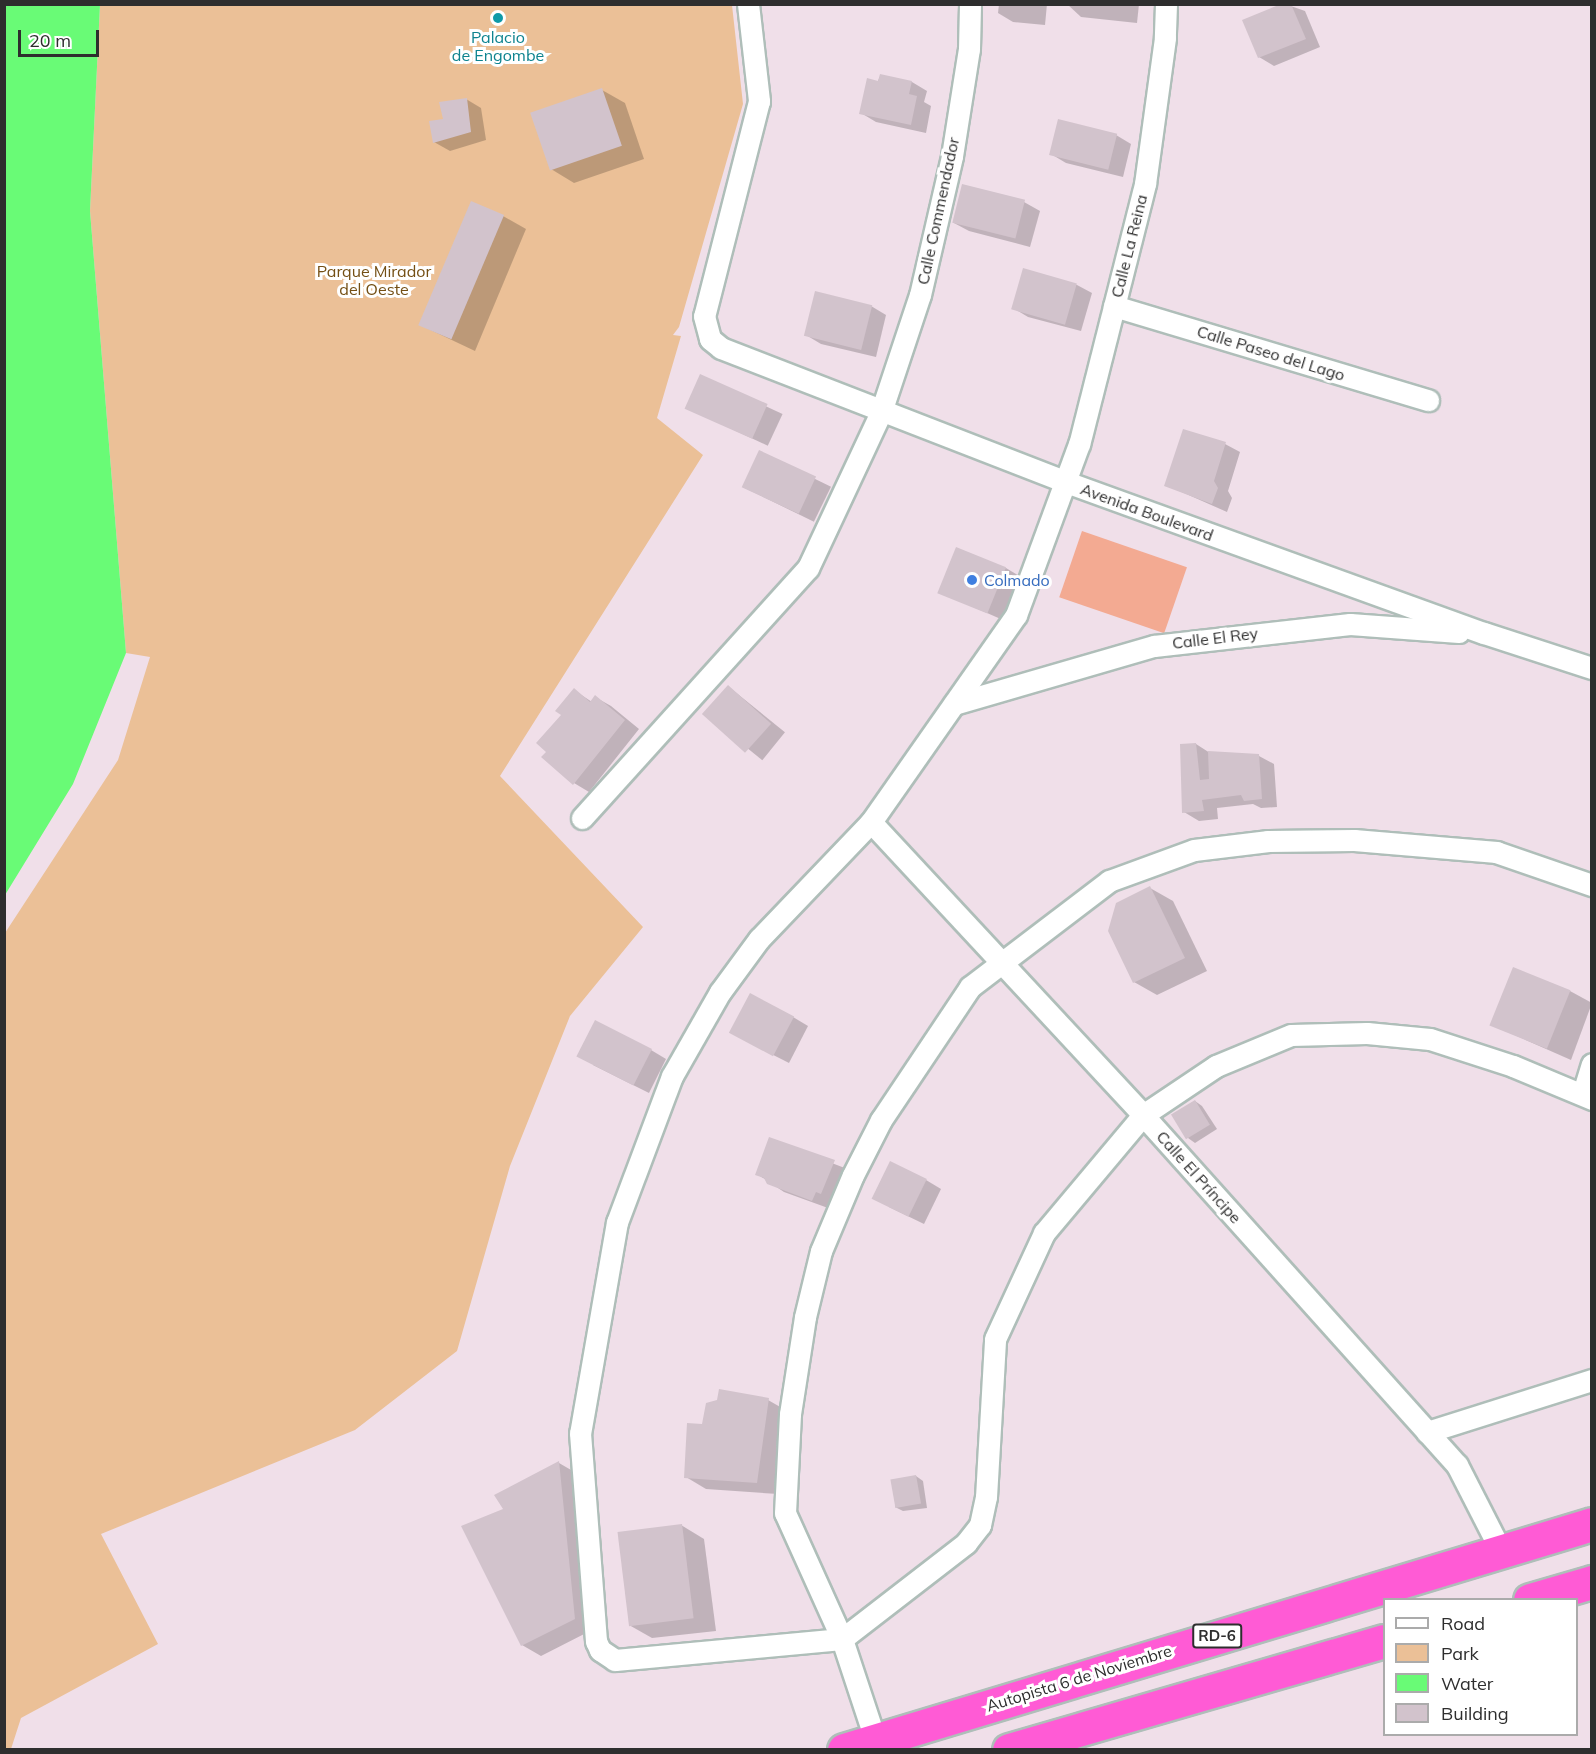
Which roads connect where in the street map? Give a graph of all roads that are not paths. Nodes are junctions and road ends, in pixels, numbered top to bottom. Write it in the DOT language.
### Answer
graph roads {
  1 [pos="748,4"];
  2 [pos="970,4"];
  3 [pos="1166,4"];
  4 [pos="1114,306"];
  5 [pos="1428,400"];
  6 [pos="881,412"];
  7 [pos="1066,482"];
  8 [pos="1484,633"];
  9 [pos="1592,668"];
  10 [pos="954,704"];
  11 [pos="582,818"];
  12 [pos="871,822"];
  13 [pos="1592,885"];
  14 [pos="1002,967"];
  15 [pos="1592,1064"];
  16 [pos="1587,1096"];
  17 [pos="1143,1115"];
  18 [pos="1592,1380"];
  19 [pos="1427,1432"];
  20 [pos="1592,1524"];
  21 [pos="1502,1551"];
  22 [pos="1592,1582"];
  23 [pos="1534,1598"];
  24 [pos="842,1639"];
  25 [pos="1383,1641"];
  26 [pos="875,1739"];
  27 [pos="844,1749"];
  28 [pos="1010,1749"];
  1 -- 6 [label="street, Avenida Boulevard"];
  2 -- 6 [label="street, Calle Commendador"];
  3 -- 4 [label="street, Calle La Reina"];
  4 -- 5 [label="street, Calle Paseo del Lago"];
  4 -- 7 [label="street, Calle La Reina"];
  6 -- 7 [label="street, Avenida Boulevard"];
  6 -- 11 [label="street, Calle Commendador"];
  7 -- 8 [label="street, Avenida Boulevard"];
  7 -- 10 [label="street, Calle La Reina"];
  8 -- 9 [label="street, Avenida Boulevard"];
  8 -- 10 [label="street, Calle El Rey"];
  10 -- 12 [label="street, Calle La Reina"];
  12 -- 14 [label="street, Calle El Príncipe"];
  12 -- 24 [label="street, Calle La Reina"];
  13 -- 14 [label="street"];
  14 -- 17 [label="street, Calle El Príncipe"];
  14 -- 24 [label="street"];
  15 -- 16 [label="street"];
  16 -- 17 [label="street"];
  17 -- 19 [label="street, Calle El Príncipe"];
  17 -- 24 [label="street"];
  18 -- 19 [label="street"];
  19 -- 21 [label="street, Calle El Príncipe"];
  20 -- 21 [label="highway, Autopista 6 de Noviembre / RD-6"];
  21 -- 26 [label="highway, Autopista 6 de Noviembre / RD-6"];
  22 -- 23 [label="highway"];
  24 -- 26 [label="street"];
  25 -- 28 [label="highway"];
  26 -- 27 [label="highway, Autopista 6 de Noviembre / RD-6"];
}
